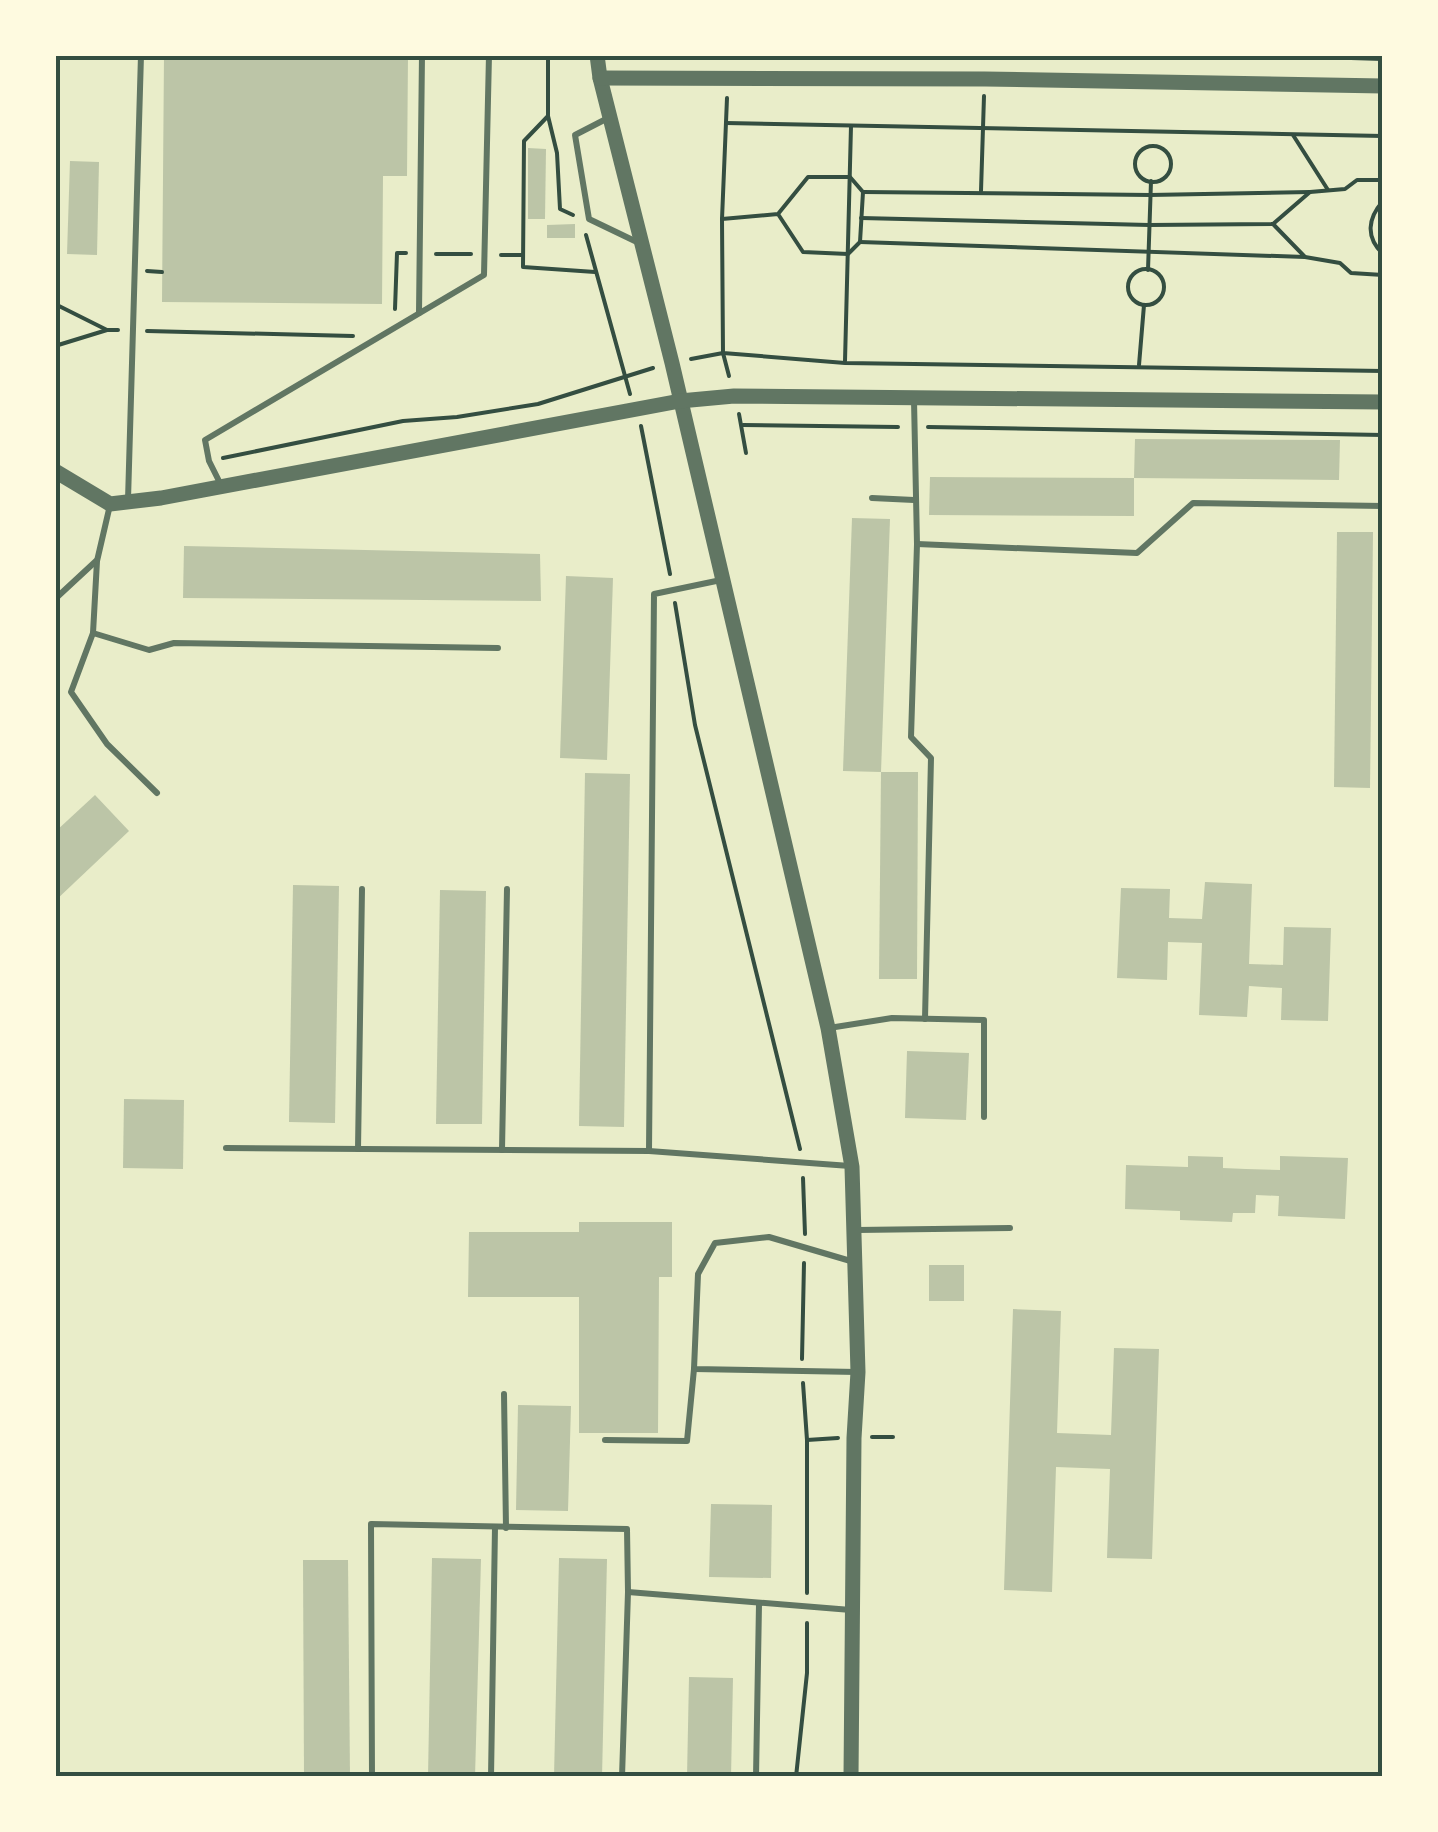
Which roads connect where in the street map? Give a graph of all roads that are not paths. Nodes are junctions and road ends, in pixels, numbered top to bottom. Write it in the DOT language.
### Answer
graph roads {
  1 [pos="140,55"];
  2 [pos="422,55"];
  3 [pos="489,55"];
  4 [pos="597,55"];
  5 [pos="600,78"];
  6 [pos="1383,86"];
  7 [pos="609,118"];
  8 [pos="641,244"];
  9 [pos="419,313"];
  10 [pos="914,398"];
  11 [pos="680,401"];
  12 [pos="1383,402"];
  13 [pos="55,470"];
  14 [pos="222,486"];
  15 [pos="872,498"];
  16 [pos="914,500"];
  17 [pos="128,502"];
  18 [pos="110,504"];
  19 [pos="1383,506"];
  20 [pos="918,544"];
  21 [pos="97,560"];
  22 [pos="723,580"];
  23 [pos="55,599"];
  24 [pos="92,633"];
  25 [pos="498,648"];
  26 [pos="158,793"];
  27 [pos="362,889"];
  28 [pos="507,889"];
  29 [pos="925,1019"];
  30 [pos="828,1028"];
  31 [pos="984,1117"];
  32 [pos="226,1148"];
  33 [pos="358,1149"];
  34 [pos="502,1150"];
  35 [pos="648,1151"];
  36 [pos="852,1166"];
  37 [pos="1010,1228"];
  38 [pos="856,1230"];
  39 [pos="856,1263"];
  40 [pos="694,1369"];
  41 [pos="858,1372"];
  42 [pos="504,1394"];
  43 [pos="605,1440"];
  44 [pos="496,1527"];
  45 [pos="506,1528"];
  46 [pos="628,1592"];
  47 [pos="759,1604"];
  48 [pos="853,1610"];
  49 [pos="372,1777"];
  50 [pos="491,1777"];
  51 [pos="622,1777"];
  52 [pos="756,1777"];
  53 [pos="851,1777"];
  1 -- 17 [label="lane"];
  2 -- 9 [label="lane"];
  3 -- 9 [label="lane"];
  4 -- 5 [label="street"];
  5 -- 6 [label="street"];
  5 -- 7 [label="street"];
  7 -- 8 [label="street"];
  7 -- 8 [label="lane"];
  8 -- 11 [label="street"];
  9 -- 14 [label="lane"];
  10 -- 11 [label="street"];
  10 -- 12 [label="street"];
  10 -- 16 [label="lane"];
  11 -- 14 [label="street"];
  11 -- 22 [label="street"];
  13 -- 18 [label="street"];
  14 -- 17 [label="street"];
  15 -- 16 [label="lane"];
  16 -- 20 [label="lane"];
  17 -- 18 [label="street"];
  18 -- 21 [label="lane"];
  19 -- 20 [label="lane"];
  20 -- 29 [label="lane"];
  21 -- 23 [label="lane"];
  21 -- 24 [label="lane"];
  22 -- 30 [label="street"];
  22 -- 35 [label="lane"];
  24 -- 25 [label="lane"];
  24 -- 26 [label="lane"];
  27 -- 33 [label="lane"];
  28 -- 34 [label="lane"];
  29 -- 30 [label="lane"];
  29 -- 31 [label="lane"];
  30 -- 36 [label="street"];
  32 -- 33 [label="lane"];
  33 -- 34 [label="lane"];
  34 -- 35 [label="lane"];
  35 -- 36 [label="lane"];
  36 -- 38 [label="street"];
  37 -- 38 [label="lane"];
  38 -- 39 [label="street"];
  39 -- 40 [label="lane"];
  39 -- 41 [label="street"];
  40 -- 41 [label="lane"];
  40 -- 43 [label="lane"];
  41 -- 48 [label="street"];
  42 -- 45 [label="lane"];
  44 -- 45 [label="lane"];
  44 -- 49 [label="lane"];
  44 -- 50 [label="lane"];
  45 -- 46 [label="lane"];
  46 -- 47 [label="lane"];
  46 -- 51 [label="lane"];
  47 -- 48 [label="lane"];
  47 -- 52 [label="lane"];
  48 -- 53 [label="street"];
}
